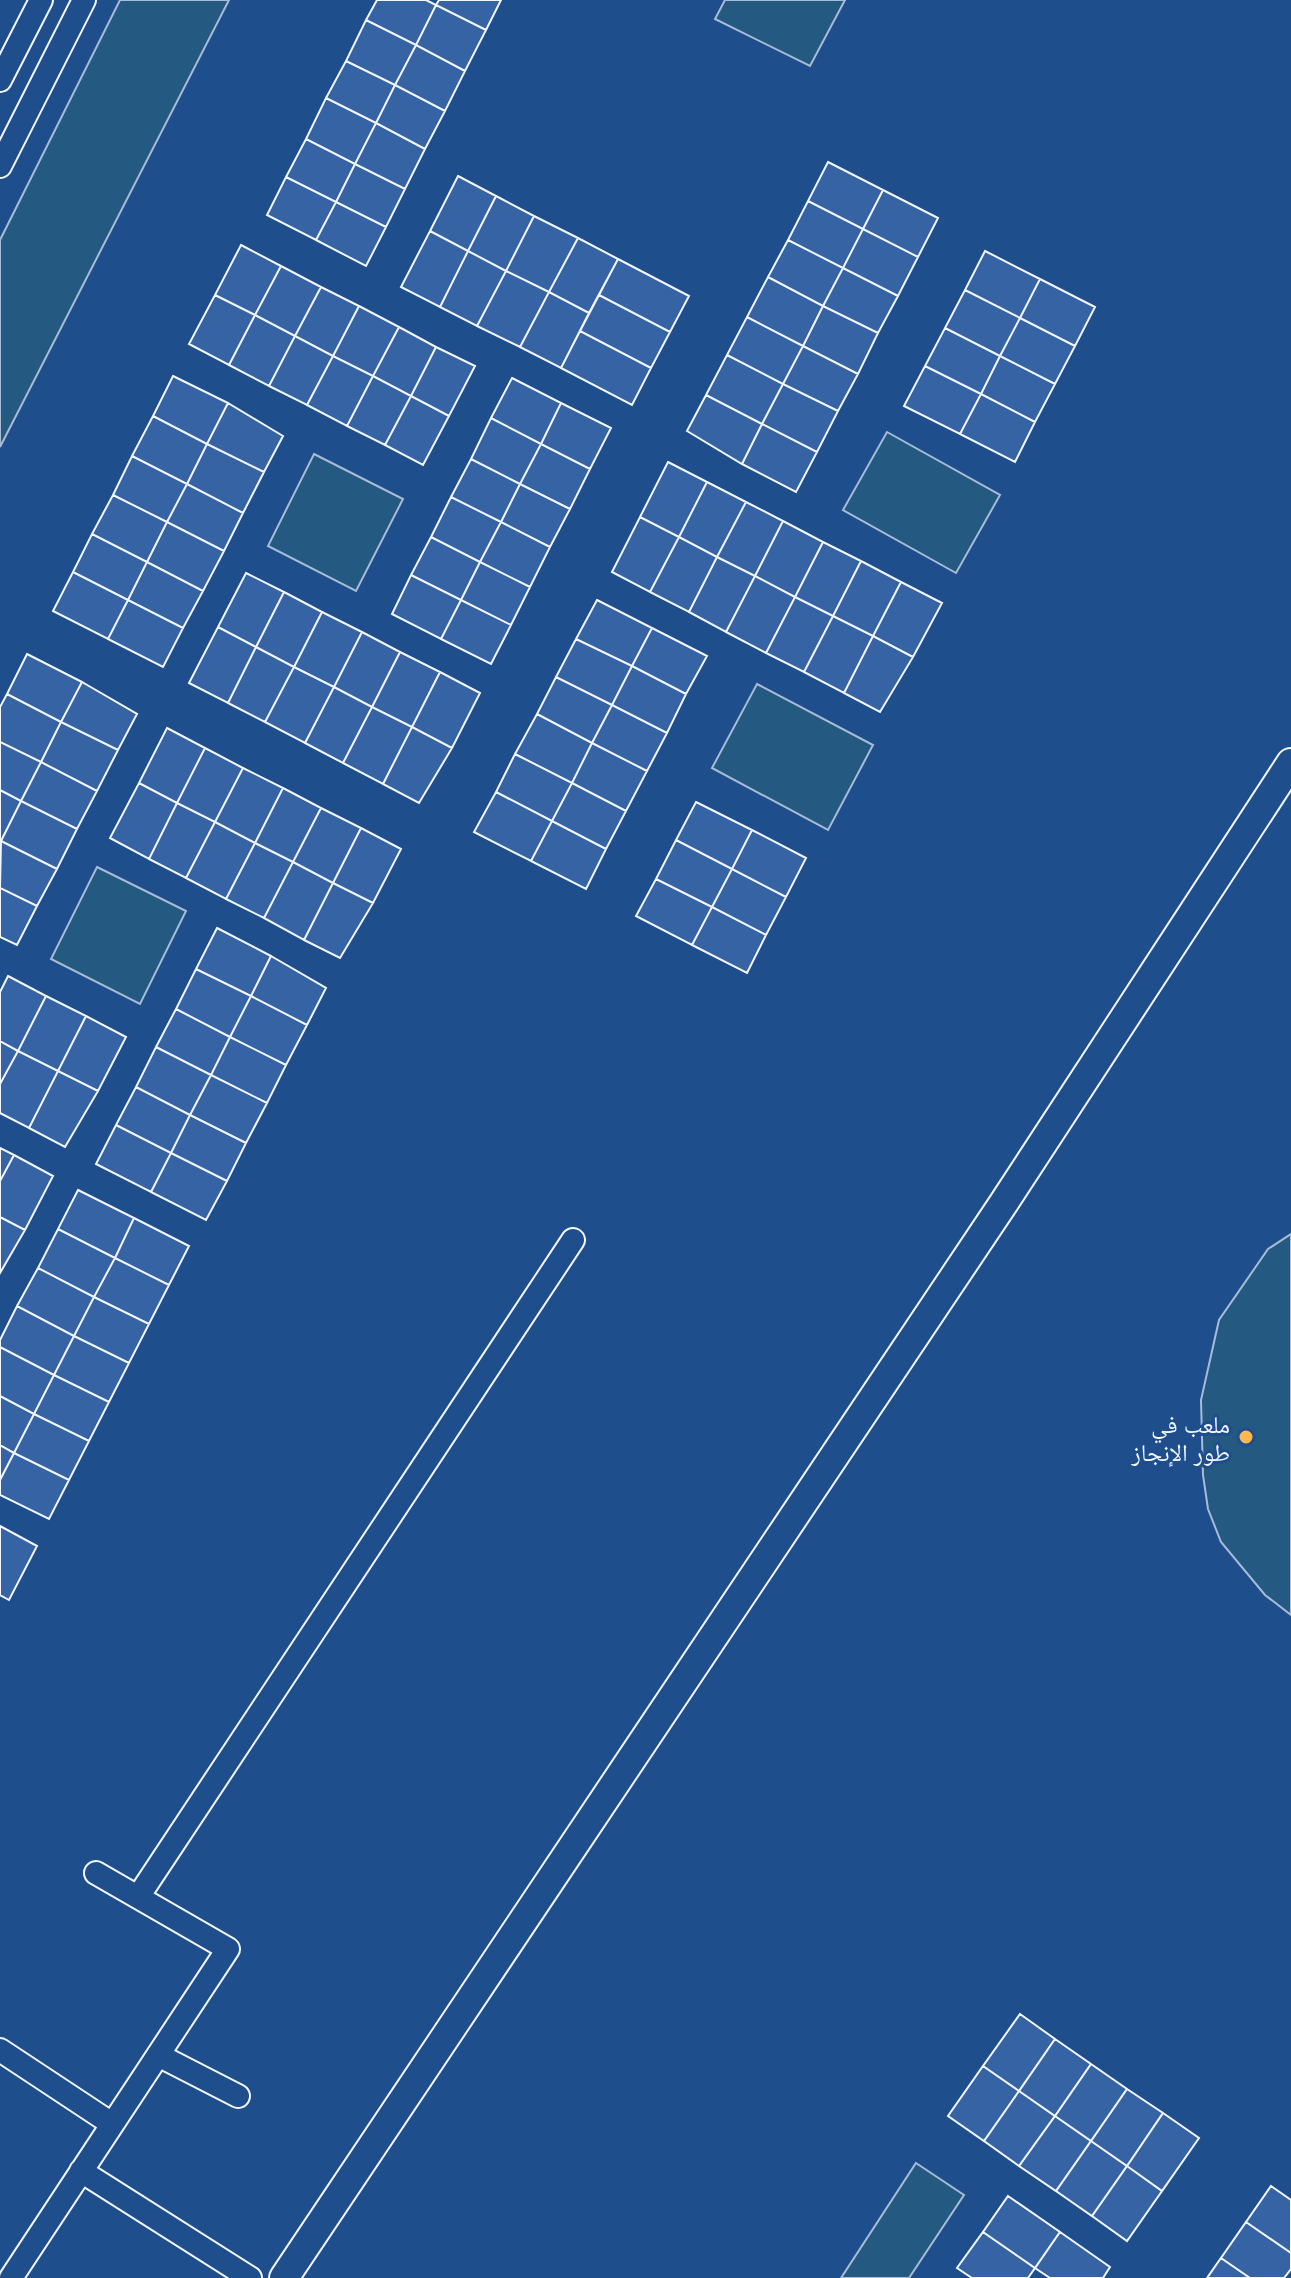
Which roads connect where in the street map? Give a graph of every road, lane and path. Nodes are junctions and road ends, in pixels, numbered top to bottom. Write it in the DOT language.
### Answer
graph roads {
  1 [pos="41,0"];
  2 [pos="84,0"];
  3 [pos="0,80"];
  4 [pos="0,166"];
  5 [pos="1291,763"];
  6 [pos="573,1240"];
  7 [pos="96,1873"];
  8 [pos="138,1897"];
  9 [pos="0,2050"];
  10 [pos="158,2055"];
  11 [pos="238,2096"];
  12 [pos="112,2124"];
  13 [pos="81,2171"];
  14 [pos="11,2278"];
  15 [pos="250,2278"];
  16 [pos="284,2278"];
  1 -- 3 [label="street"];
  2 -- 4 [label="street"];
  5 -- 16 [label="street"];
  6 -- 8 [label="street"];
  7 -- 8 [label="street"];
  8 -- 10 [label="street"];
  9 -- 12 [label="street"];
  10 -- 11 [label="street"];
  10 -- 12 [label="street"];
  12 -- 13 [label="street"];
  13 -- 14 [label="street"];
  13 -- 15 [label="street"];
}
